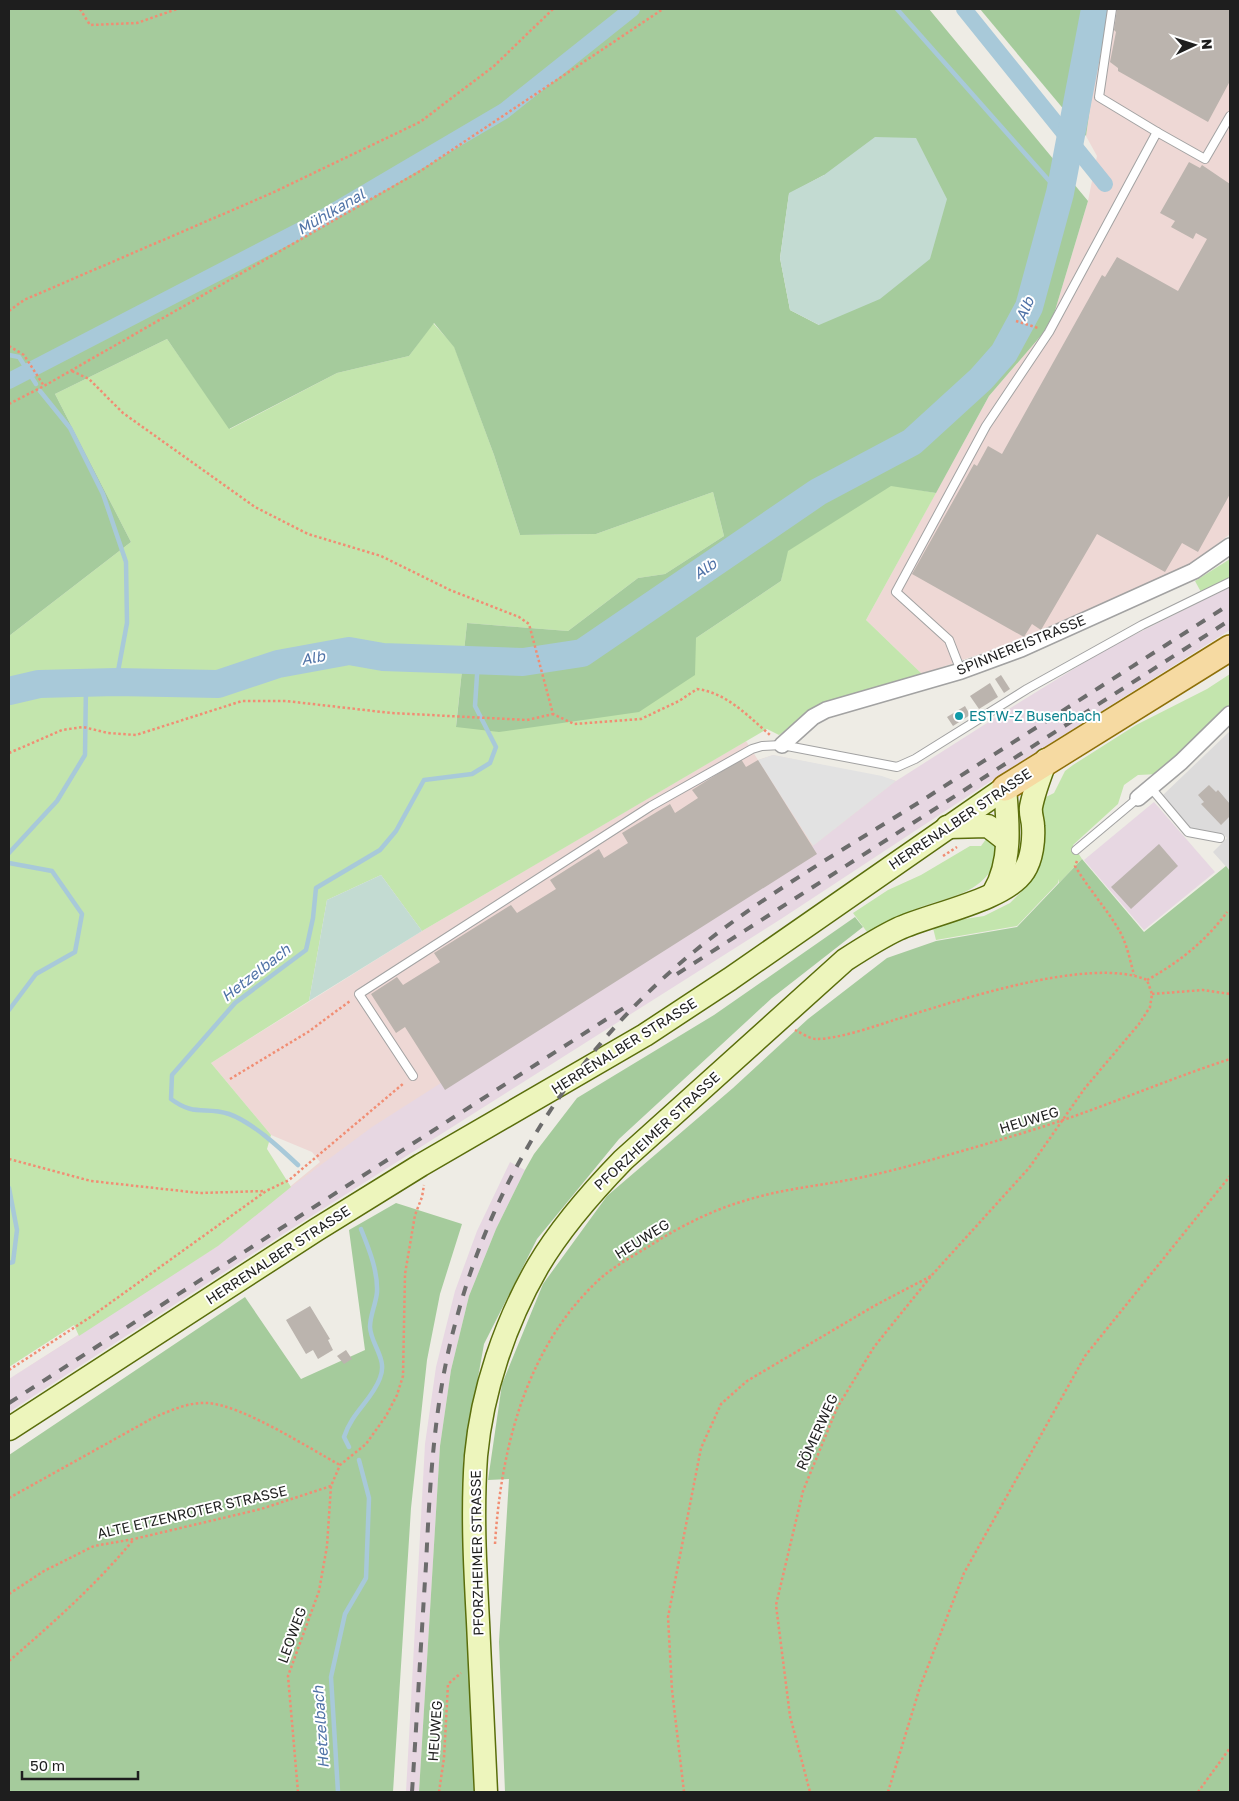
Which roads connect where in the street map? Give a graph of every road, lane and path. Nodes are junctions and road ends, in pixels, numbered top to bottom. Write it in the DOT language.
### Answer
graph roads {
  1 [pos="80,9"];
  2 [pos="177,9"];
  3 [pos="553,9"];
  4 [pos="663,9"];
  5 [pos="1112,9"];
  6 [pos="1230,116"];
  7 [pos="1157,132"];
  8 [pos="9,311"];
  9 [pos="1016,321"];
  10 [pos="1049,332"];
  11 [pos="9,346"];
  12 [pos="72,371"];
  13 [pos="44,386"];
  14 [pos="9,404"];
  15 [pos="1230,546"];
  16 [pos="1230,582"];
  17 [pos="1230,648"];
  18 [pos="961,671"];
  19 [pos="552,714"];
  20 [pos="1230,714"];
  21 [pos="782,745"];
  22 [pos="9,753"];
  23 [pos="1046,760"];
  24 [pos="1005,788"];
  25 [pos="1151,788"];
  26 [pos="1138,798"];
  27 [pos="1031,810"];
  28 [pos="946,827"];
  29 [pos="1220,838"];
  30 [pos="1006,840"];
  31 [pos="1076,850"];
  32 [pos="994,892"];
  33 [pos="1227,912"];
  34 [pos="1134,975"];
  35 [pos="1147,980"];
  36 [pos="359,994"];
  37 [pos="1152,994"];
  38 [pos="1230,994"];
  39 [pos="783,1016"];
  40 [pos="1230,1059"];
  41 [pos="413,1076"];
  42 [pos="230,1079"];
  43 [pos="1064,1120"];
  44 [pos="9,1159"];
  45 [pos="1230,1176"];
  46 [pos="425,1177"];
  47 [pos="266,1191"];
  48 [pos="932,1275"];
  49 [pos="9,1370"];
  50 [pos="9,1429"];
  51 [pos="340,1466"];
  52 [pos="331,1486"];
  53 [pos="9,1498"];
  54 [pos="134,1539"];
  55 [pos="495,1554"];
  56 [pos="9,1594"];
  57 [pos="480,1657"];
  58 [pos="9,1661"];
  59 [pos="1230,1748"];
  60 [pos="298,1792"];
  61 [pos="439,1792"];
  62 [pos="486,1792"];
  63 [pos="684,1792"];
  64 [pos="810,1792"];
  65 [pos="888,1792"];
  66 [pos="1198,1792"];
  1 -- 2 [label="path"];
  3 -- 8 [label="path"];
  4 -- 12 [label="path"];
  5 -- 7 [label="lane"];
  6 -- 7 [label="lane"];
  7 -- 10 [label="lane"];
  9 -- 10 [label="path"];
  10 -- 18 [label="lane"];
  11 -- 13 [label="path"];
  12 -- 13 [label="path"];
  12 -- 19 [label="path"];
  13 -- 14 [label="path"];
  15 -- 18 [label="street, SPINNEREISTRASSE"];
  16 -- 21 [label="lane"];
  17 -- 23 [label="main road, HERRENALBER STRASSE"];
  18 -- 21 [label="street, SPINNEREISTRASSE"];
  19 -- 21 [label="path"];
  19 -- 22 [label="path"];
  20 -- 25 [label="street"];
  21 -- 36 [label="lane"];
  23 -- 24 [label="main road, HERRENALBER STRASSE"];
  23 -- 27 [label="main road, PFORZHEIMER STRASSE"];
  24 -- 27 [label="main road"];
  24 -- 28 [label="main road, HERRENALBER STRASSE"];
  24 -- 30 [label="main road"];
  25 -- 26 [label="street"];
  25 -- 29 [label="lane"];
  26 -- 31 [label="lane"];
  27 -- 32 [label="main road, PFORZHEIMER STRASSE"];
  28 -- 30 [label="main road"];
  28 -- 50 [label="main road, HERRENALBER STRASSE"];
  30 -- 32 [label="main road"];
  31 -- 34 [label="path"];
  32 -- 39 [label="main road, PFORZHEIMER STRASSE"];
  33 -- 35 [label="path"];
  34 -- 35 [label="path"];
  34 -- 39 [label="path"];
  35 -- 37 [label="path"];
  36 -- 41 [label="lane"];
  36 -- 42 [label="path"];
  37 -- 38 [label="path"];
  37 -- 43 [label="path, RÖMERWEG"];
  39 -- 57 [label="main road, PFORZHEIMER STRASSE"];
  40 -- 43 [label="path, HEUWEG"];
  41 -- 47 [label="path"];
  43 -- 48 [label="path, RÖMERWEG"];
  43 -- 55 [label="path, HEUWEG"];
  44 -- 47 [label="path"];
  45 -- 65 [label="path"];
  46 -- 51 [label="path"];
  47 -- 49 [label="path"];
  48 -- 63 [label="path"];
  48 -- 64 [label="path, RÖMERWEG"];
  51 -- 52 [label="path"];
  51 -- 53 [label="path"];
  52 -- 54 [label="path, ALTE ETZENROTER STRASSE"];
  52 -- 60 [label="path, LEOWEG"];
  54 -- 56 [label="path, ALTE ETZENROTER STRASSE"];
  54 -- 58 [label="path"];
  57 -- 61 [label="path, HEUWEG"];
  57 -- 62 [label="main road, PFORZHEIMER STRASSE"];
  59 -- 66 [label="path"];
}
